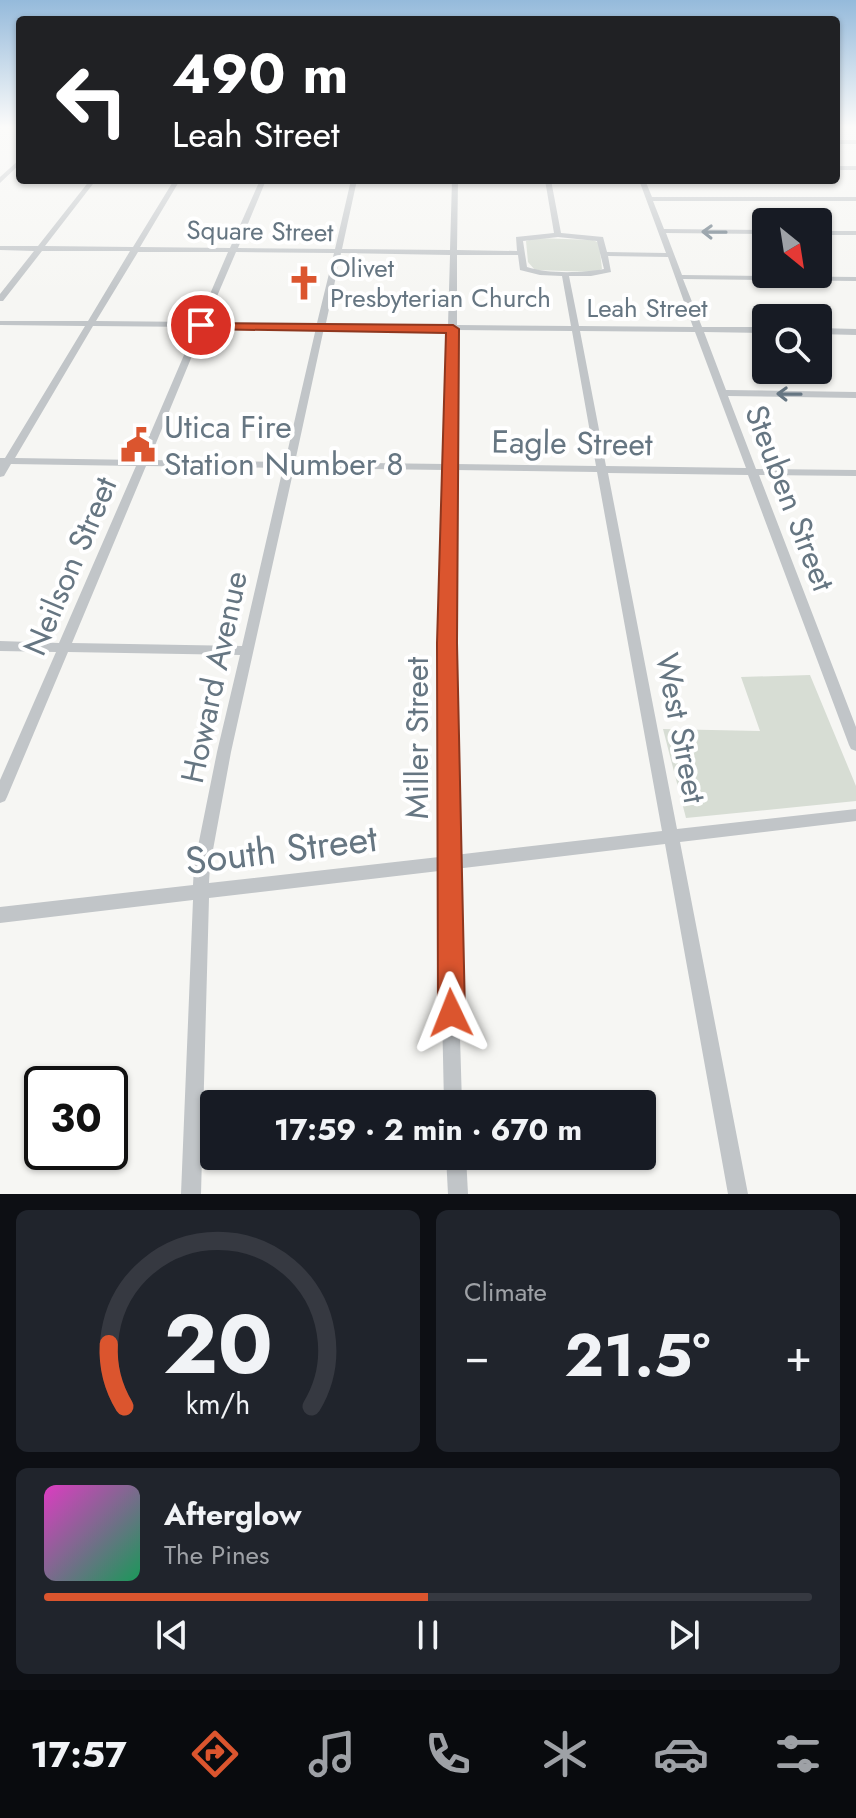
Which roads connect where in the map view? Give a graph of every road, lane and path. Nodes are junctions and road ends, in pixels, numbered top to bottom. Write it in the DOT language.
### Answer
graph roads {
  1 [pos="90,184"];
  2 [pos="175,184"];
  3 [pos="261,184"];
  4 [pos="353,184"];
  5 [pos="455,184"];
  6 [pos="549,184"];
  7 [pos="644,184"];
  8 [pos="650,199"];
  9 [pos="856,199"];
  10 [pos="662,231"];
  11 [pos="752,232"];
  12 [pos="832,233"];
  13 [pos="856,233"];
  14 [pos="558,235"];
  15 [pos="0,248"];
  16 [pos="40,248"];
  17 [pos="135,249"];
  18 [pos="233,250"];
  19 [pos="338,251"];
  20 [pos="454,252"];
  21 [pos="520,253"];
  22 [pos="605,254"];
  23 [pos="671,255"];
  24 [pos="565,273"];
  25 [pos="679,277"];
  26 [pos="856,279"];
  27 [pos="0,299"];
  28 [pos="0,323"];
  29 [pos="90,324"];
  30 [pos="201,325"];
  31 [pos="322,327"];
  32 [pos="453,329"];
  33 [pos="575,330"];
  34 [pos="700,330"];
  35 [pos="752,330"];
  36 [pos="832,331"];
  37 [pos="856,332"];
  38 [pos="722,393"];
  39 [pos="856,395"];
  40 [pos="4,461"];
  41 [pos="142,463"];
  42 [pos="289,465"];
  43 [pos="451,468"];
  44 [pos="601,470"];
  45 [pos="753,472"];
  46 [pos="856,473"];
  47 [pos="0,474"];
  48 [pos="0,646"];
  49 [pos="65,647"];
  50 [pos="248,651"];
  51 [pos="856,745"];
  52 [pos="0,797"];
  53 [pos="856,815"];
  54 [pos="671,837"];
  55 [pos="447,862"];
  56 [pos="202,890"];
  57 [pos="0,915"];
  58 [pos="453,1090"];
  59 [pos="457,1170"];
  60 [pos="191,1194"];
  61 [pos="458,1194"];
  62 [pos="738,1194"];
  1 -- 16 [label="street"];
  2 -- 17 [label="street"];
  3 -- 18 [label="street, Neilson Street"];
  4 -- 19 [label="street, Howard Avenue"];
  5 -- 20 [label="street, Miller Street"];
  6 -- 14 [label="street"];
  7 -- 8 [label="street, Steuben Street"];
  8 -- 9 [label="street"];
  8 -- 10 [label="street, Steuben Street"];
  11 -- 10 [label="street, one-way"];
  10 -- 23 [label="street, Steuben Street"];
  12 -- 13 [label="street"];
  14 -- 21 [label="street"];
  14 -- 22 [label="street"];
  15 -- 16 [label="street, Square Street"];
  16 -- 17 [label="street, Square Street"];
  16 -- 27 [label="street"];
  17 -- 18 [label="street, Square Street"];
  17 -- 29 [label="street"];
  18 -- 19 [label="street, Square Street"];
  18 -- 30 [label="street, Neilson Street"];
  19 -- 20 [label="street, Square Street"];
  19 -- 31 [label="street, Howard Avenue"];
  20 -- 21 [label="street, Square Street"];
  20 -- 32 [label="street, Miller Street"];
  21 -- 24 [label="street"];
  22 -- 23 [label="street"];
  22 -- 24 [label="street"];
  23 -- 25 [label="street, Steuben Street"];
  24 -- 33 [label="street, West Street"];
  25 -- 26 [label="street"];
  25 -- 34 [label="street, Steuben Street"];
  28 -- 29 [label="street, Leah Street"];
  29 -- 30 [label="street, Leah Street"];
  29 -- 40 [label="street"];
  30 -- 31 [label="street, Leah Street"];
  30 -- 41 [label="street, Neilson Street"];
  31 -- 32 [label="street, Leah Street"];
  31 -- 42 [label="street, Howard Avenue"];
  32 -- 33 [label="street, Leah Street"];
  32 -- 43 [label="street, Miller Street"];
  33 -- 34 [label="street, Leah Street"];
  33 -- 44 [label="street, West Street"];
  34 -- 35 [label="street, Leah Street"];
  34 -- 38 [label="street, Steuben Street"];
  36 -- 37 [label="street"];
  39 -- 38 [label="street, one-way"];
  38 -- 45 [label="street, Steuben Street"];
  40 -- 41 [label="street, Eagle Street"];
  40 -- 47 [label="street"];
  41 -- 42 [label="street, Eagle Street"];
  41 -- 49 [label="street, Neilson Street"];
  42 -- 43 [label="street, Eagle Street"];
  42 -- 50 [label="street, Howard Avenue"];
  43 -- 44 [label="street, Eagle Street"];
  43 -- 55 [label="street, Miller Street"];
  44 -- 45 [label="street, Eagle Street"];
  44 -- 54 [label="street, West Street"];
  45 -- 46 [label="street, Eagle Street"];
  45 -- 51 [label="street, Steuben Street"];
  48 -- 49 [label="street"];
  49 -- 50 [label="street"];
  49 -- 52 [label="street, Neilson Street"];
  50 -- 56 [label="street, Howard Avenue"];
  53 -- 54 [label="street, South Street"];
  54 -- 55 [label="street, South Street"];
  54 -- 62 [label="street, West Street"];
  55 -- 56 [label="street, South Street"];
  55 -- 58 [label="street, Miller Street"];
  56 -- 57 [label="street, South Street"];
  56 -- 60 [label="street, Howard Avenue"];
  59 -- 61 [label="street"];
}
